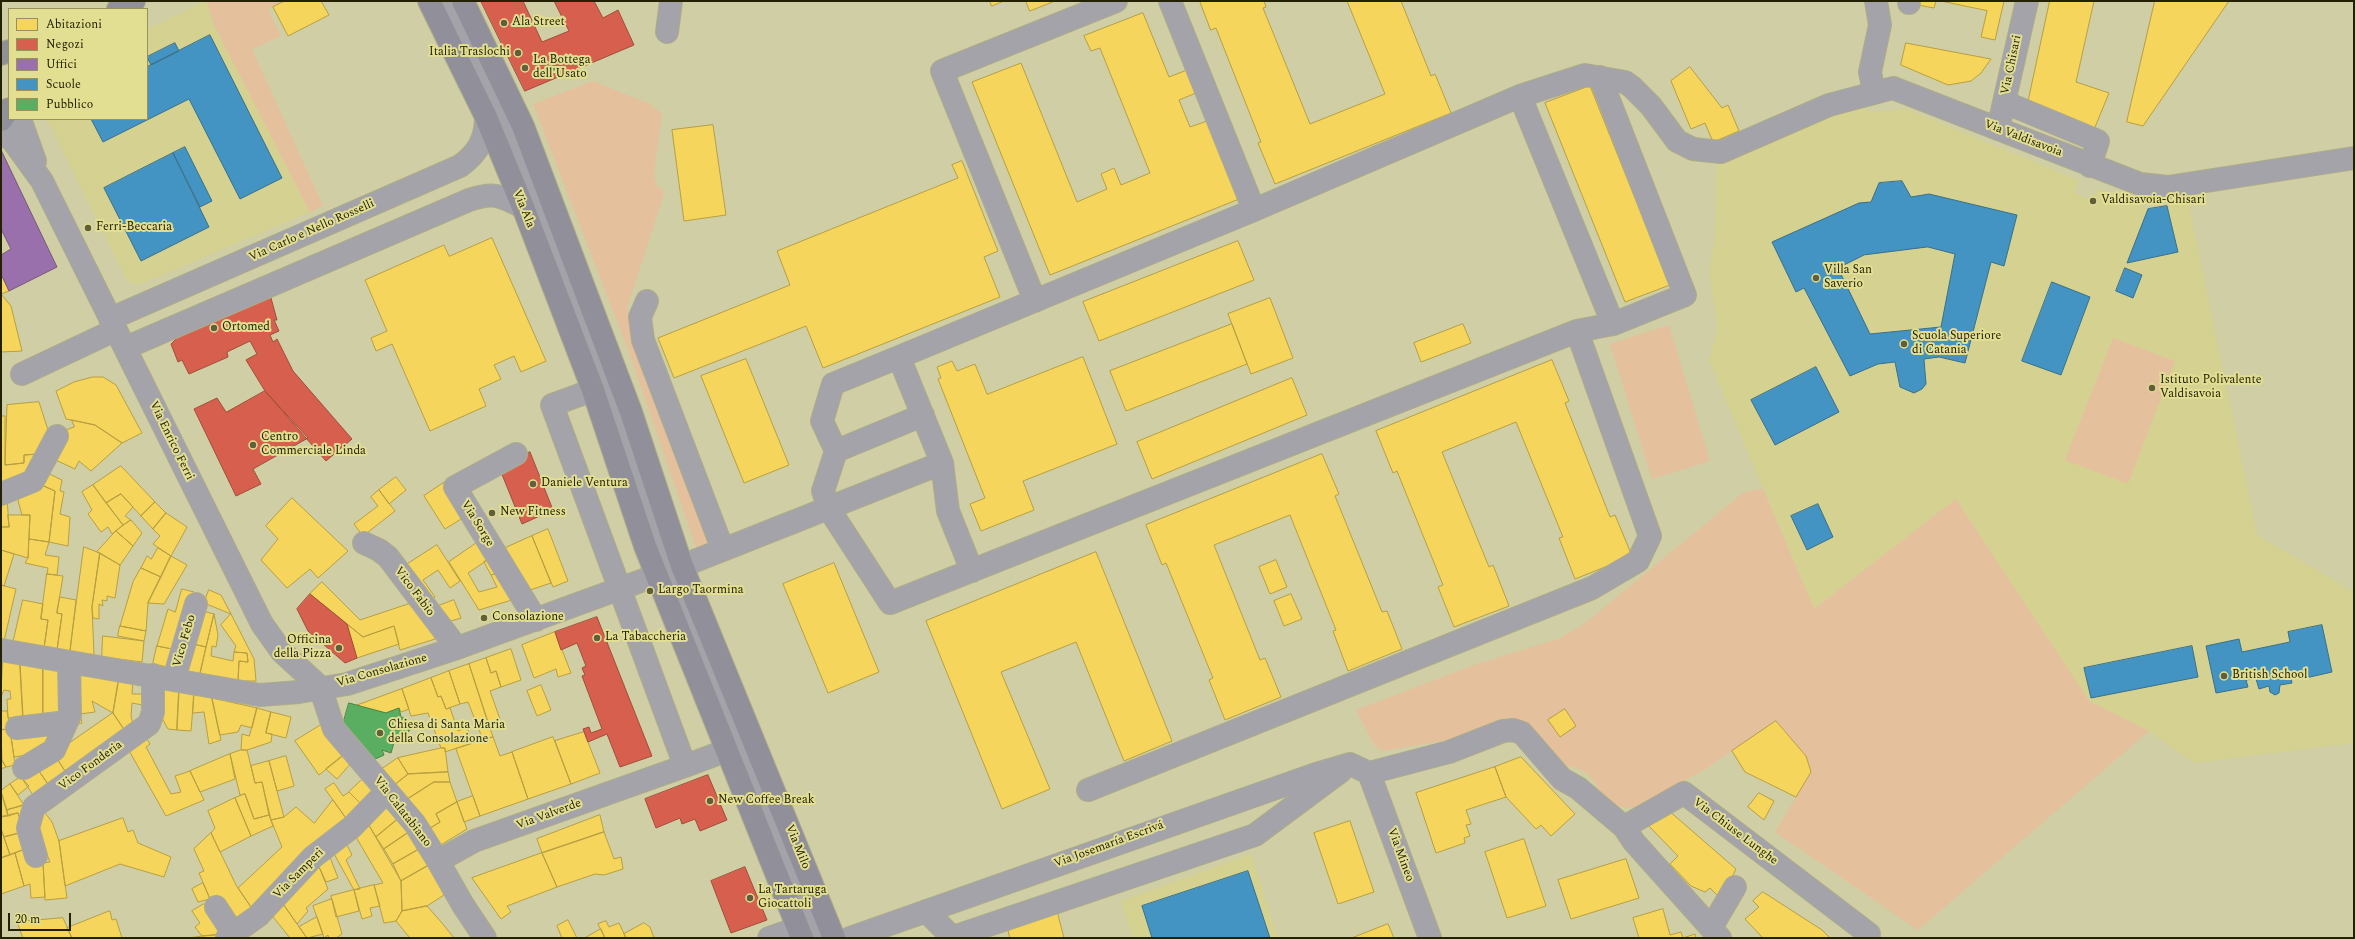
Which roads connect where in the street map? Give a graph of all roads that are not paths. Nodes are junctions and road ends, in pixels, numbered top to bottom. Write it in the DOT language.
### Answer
graph roads {
  1 [pos="134,1"];
  2 [pos="429,1"];
  3 [pos="446,1"];
  4 [pos="463,1"];
  5 [pos="671,1"];
  6 [pos="1116,1"];
  7 [pos="1170,1"];
  8 [pos="1876,1"];
  9 [pos="2027,1"];
  10 [pos="120,8"];
  11 [pos="667,32"];
  12 [pos="1600,77"];
  13 [pos="1874,92"];
  14 [pos="1520,96"];
  15 [pos="2004,102"];
  16 [pos="8,110"];
  17 [pos="486,117"];
  18 [pos="1,120"];
  19 [pos="20,120"];
  20 [pos="1998,129"];
  21 [pos="1,132"];
  22 [pos="2354,158"];
  23 [pos="2090,166"];
  24 [pos="42,181"];
  25 [pos="523,207"];
  26 [pos="1254,210"];
  27 [pos="1035,301"];
  28 [pos="647,302"];
  29 [pos="1613,324"];
  30 [pos="1577,331"];
  31 [pos="117,333"];
  32 [pos="899,357"];
  33 [pos="22,374"];
  34 [pos="593,390"];
  35 [pos="923,415"];
  36 [pos="57,436"];
  37 [pos="836,451"];
  38 [pos="516,454"];
  39 [pos="942,463"];
  40 [pos="1,494"];
  41 [pos="829,509"];
  42 [pos="364,543"];
  43 [pos="723,550"];
  44 [pos="669,571"];
  45 [pos="972,571"];
  46 [pos="620,589"];
  47 [pos="196,604"];
  48 [pos="536,620"];
  49 [pos="457,648"];
  50 [pos="1,650"];
  51 [pos="69,662"];
  52 [pos="163,677"];
  53 [pos="320,687"];
  54 [pos="67,722"];
  55 [pos="17,728"];
  56 [pos="744,751"];
  57 [pos="685,766"];
  58 [pos="24,768"];
  59 [pos="1360,768"];
  60 [pos="1088,790"];
  61 [pos="387,791"];
  62 [pos="1624,827"];
  63 [pos="36,856"];
  64 [pos="438,861"];
  65 [pos="1735,887"];
  66 [pos="216,907"];
  67 [pos="926,911"];
  68 [pos="800,933"];
  69 [pos="1715,933"];
  70 [pos="1869,934"];
  71 [pos="230,936"];
  72 [pos="485,938"];
  73 [pos="769,938"];
  74 [pos="820,938"];
  75 [pos="834,938"];
  76 [pos="850,938"];
  77 [pos="1430,938"];
  1 -- 10 [label="main road"];
  2 -- 17 [label="main road, Via Ala"];
  3 -- 44 [label="street"];
  4 -- 44 [label="main road"];
  5 -- 11 [label="street"];
  6 -- 27 [label="street"];
  7 -- 26 [label="street"];
  8 -- 13 [label="street"];
  9 -- 15 [label="street, Via Chisari"];
  12 -- 13 [label="street, Via Valdisavoia"];
  12 -- 14 [label="street, Via Valdisavoia"];
  12 -- 29 [label="street"];
  13 -- 20 [label="street, Via Valdisavoia"];
  14 -- 26 [label="street, Via Valdisavoia"];
  14 -- 29 [label="street"];
  15 -- 20 [label="street, Via Chisari"];
  15 -- 23 [label="street"];
  16 -- 18 [label="main road"];
  17 -- 25 [label="main road, Via Ala"];
  17 -- 31 [label="street, Via Carlo e Nello Rosselli"];
  19 -- 24 [label="street"];
  20 -- 23 [label="street, Via Valdisavoia"];
  21 -- 24 [label="street"];
  22 -- 23 [label="street, Via Valdisavoia"];
  24 -- 31 [label="street, Via Enrico Ferri"];
  25 -- 31 [label="street"];
  25 -- 34 [label="main road, Via Ala"];
  26 -- 27 [label="street, Via Valdisavoia"];
  27 -- 32 [label="street, Via Valdisavoia"];
  28 -- 43 [label="street"];
  29 -- 30 [label="street"];
  30 -- 45 [label="street"];
  30 -- 60 [label="street"];
  31 -- 33 [label="street"];
  31 -- 53 [label="street, Via Enrico Ferri"];
  32 -- 35 [label="street"];
  32 -- 37 [label="street, Via Valdisavoia"];
  34 -- 44 [label="main road, Via Ala"];
  34 -- 46 [label="street"];
  35 -- 37 [label="street"];
  35 -- 39 [label="street"];
  36 -- 40 [label="street"];
  37 -- 41 [label="street"];
  38 -- 48 [label="street, Via Sorge"];
  39 -- 41 [label="street, Via Consolazione"];
  39 -- 45 [label="street"];
  41 -- 43 [label="street, Via Consolazione"];
  41 -- 45 [label="street"];
  42 -- 49 [label="street, Vico Fabio"];
  43 -- 44 [label="street, Via Consolazione"];
  44 -- 46 [label="street, Via Consolazione"];
  44 -- 56 [label="main road"];
  44 -- 56 [label="main road"];
  46 -- 48 [label="street, Via Consolazione"];
  46 -- 57 [label="street"];
  47 -- 52 [label="street, Vico Febo"];
  48 -- 49 [label="street, Via Consolazione"];
  49 -- 53 [label="street, Via Consolazione"];
  50 -- 51 [label="street, Via Consolazione"];
  51 -- 52 [label="street, Via Consolazione"];
  51 -- 54 [label="street"];
  52 -- 53 [label="street, Via Consolazione"];
  52 -- 63 [label="street, Vico Fonderia"];
  53 -- 61 [label="street, Via Calatabiano"];
  54 -- 55 [label="street"];
  54 -- 58 [label="street"];
  56 -- 57 [label="street, Via Valverde"];
  56 -- 68 [label="main road"];
  56 -- 74 [label="street"];
  56 -- 75 [label="main road, Via Milo"];
  57 -- 64 [label="street, Via Valverde"];
  59 -- 62 [label="street"];
  59 -- 67 [label="street, Via Josemaría Escrivá"];
  59 -- 67 [label="street"];
  59 -- 77 [label="street, Via Mineo"];
  61 -- 64 [label="street, Via Calatabiano"];
  61 -- 71 [label="street, Via Samperi"];
  62 -- 69 [label="street"];
  62 -- 70 [label="street, Via Chiuse Lunghe"];
  64 -- 72 [label="street, Via Calatabiano"];
  65 -- 69 [label="street"];
  66 -- 71 [label="street"];
  67 -- 76 [label="street, Via Josemaría Escrivá"];
  68 -- 73 [label="street"];
}
